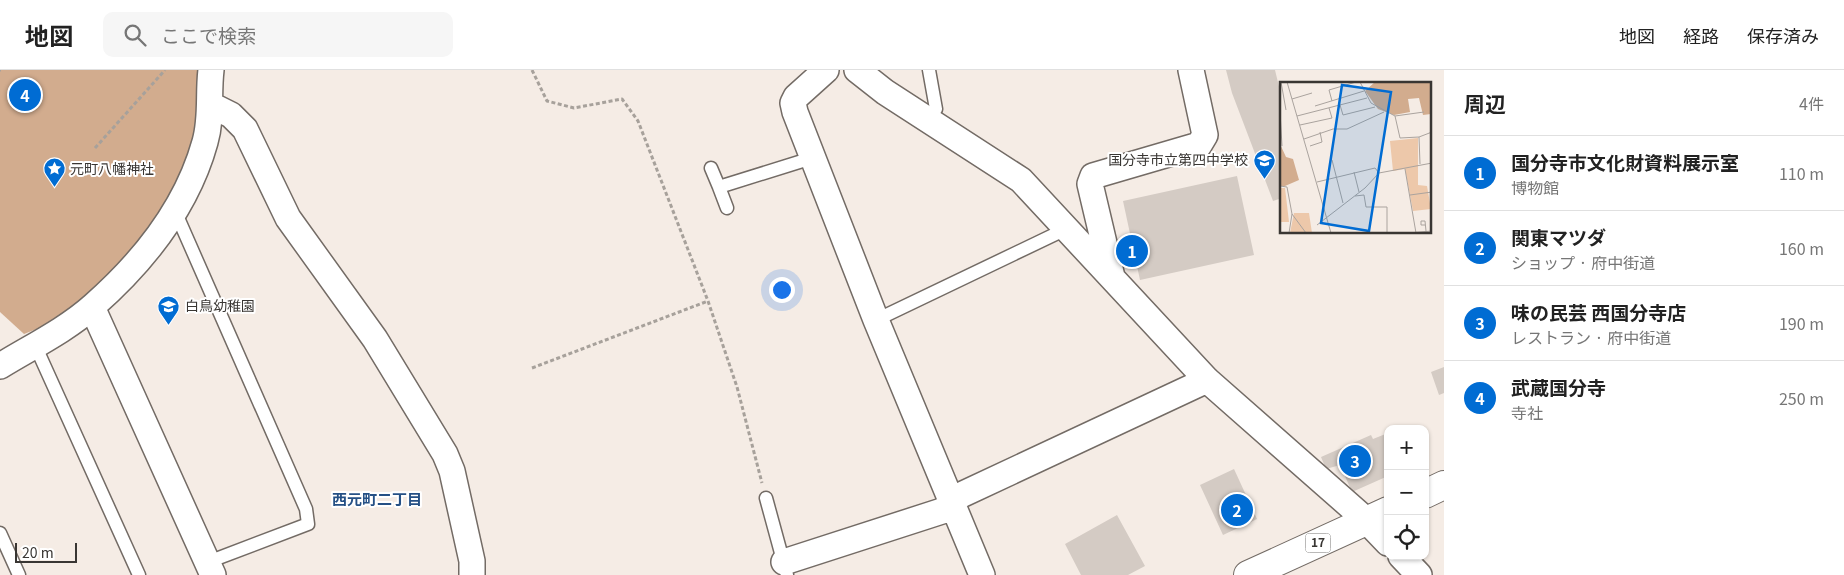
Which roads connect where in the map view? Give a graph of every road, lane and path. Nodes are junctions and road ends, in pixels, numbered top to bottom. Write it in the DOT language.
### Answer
graph roads {
  1 [pos="165,70"];
  2 [pos="211,70"];
  3 [pos="532,70"];
  4 [pos="826,70"];
  5 [pos="857,70"];
  6 [pos="929,70"];
  7 [pos="1191,70"];
  8 [pos="211,104"];
  9 [pos="926,120"];
  10 [pos="95,148"];
  11 [pos="812,158"];
  12 [pos="711,168"];
  13 [pos="719,186"];
  14 [pos="727,208"];
  15 [pos="175,211"];
  16 [pos="1066,229"];
  17 [pos="1113,279"];
  18 [pos="708,301"];
  19 [pos="92,307"];
  20 [pos="876,320"];
  21 [pos="35,345"];
  22 [pos="0,366"];
  23 [pos="532,368"];
  24 [pos="1207,380"];
  25 [pos="1444,485"];
  26 [pos="1429,492"];
  27 [pos="766,498"];
  28 [pos="951,504"];
  29 [pos="1377,515"];
  30 [pos="0,533"];
  31 [pos="1384,533"];
  32 [pos="1405,560"];
  33 [pos="210,569"];
  34 [pos="785,569"];
  35 [pos="19,575"];
  36 [pos="139,575"];
  37 [pos="472,575"];
  38 [pos="982,575"];
  39 [pos="1248,575"];
  40 [pos="1419,575"];
  1 -- 10 [label="path"];
  2 -- 8 [label="street"];
  3 -- 18 [label="path"];
  4 -- 11 [label="street"];
  5 -- 9 [label="street"];
  6 -- 9 [label="lane"];
  7 -- 17 [label="street"];
  8 -- 15 [label="street"];
  8 -- 37 [label="street"];
  9 -- 16 [label="street"];
  11 -- 13 [label="lane"];
  11 -- 20 [label="street"];
  12 -- 13 [label="lane"];
  13 -- 14 [label="lane"];
  15 -- 19 [label="street"];
  15 -- 33 [label="lane"];
  16 -- 17 [label="street"];
  16 -- 20 [label="lane"];
  17 -- 24 [label="street"];
  18 -- 23 [label="path"];
  18 -- 27 [label="path"];
  19 -- 21 [label="street"];
  19 -- 33 [label="street"];
  20 -- 28 [label="street"];
  21 -- 22 [label="street"];
  21 -- 36 [label="lane"];
  24 -- 28 [label="street"];
  24 -- 29 [label="street"];
  25 -- 26 [label="main road"];
  27 -- 34 [label="lane"];
  28 -- 34 [label="street"];
  28 -- 38 [label="street"];
  29 -- 31 [label="street"];
  29 -- 39 [label="main road, 17"];
  30 -- 35 [label="lane"];
  32 -- 40 [label="street"];
}
